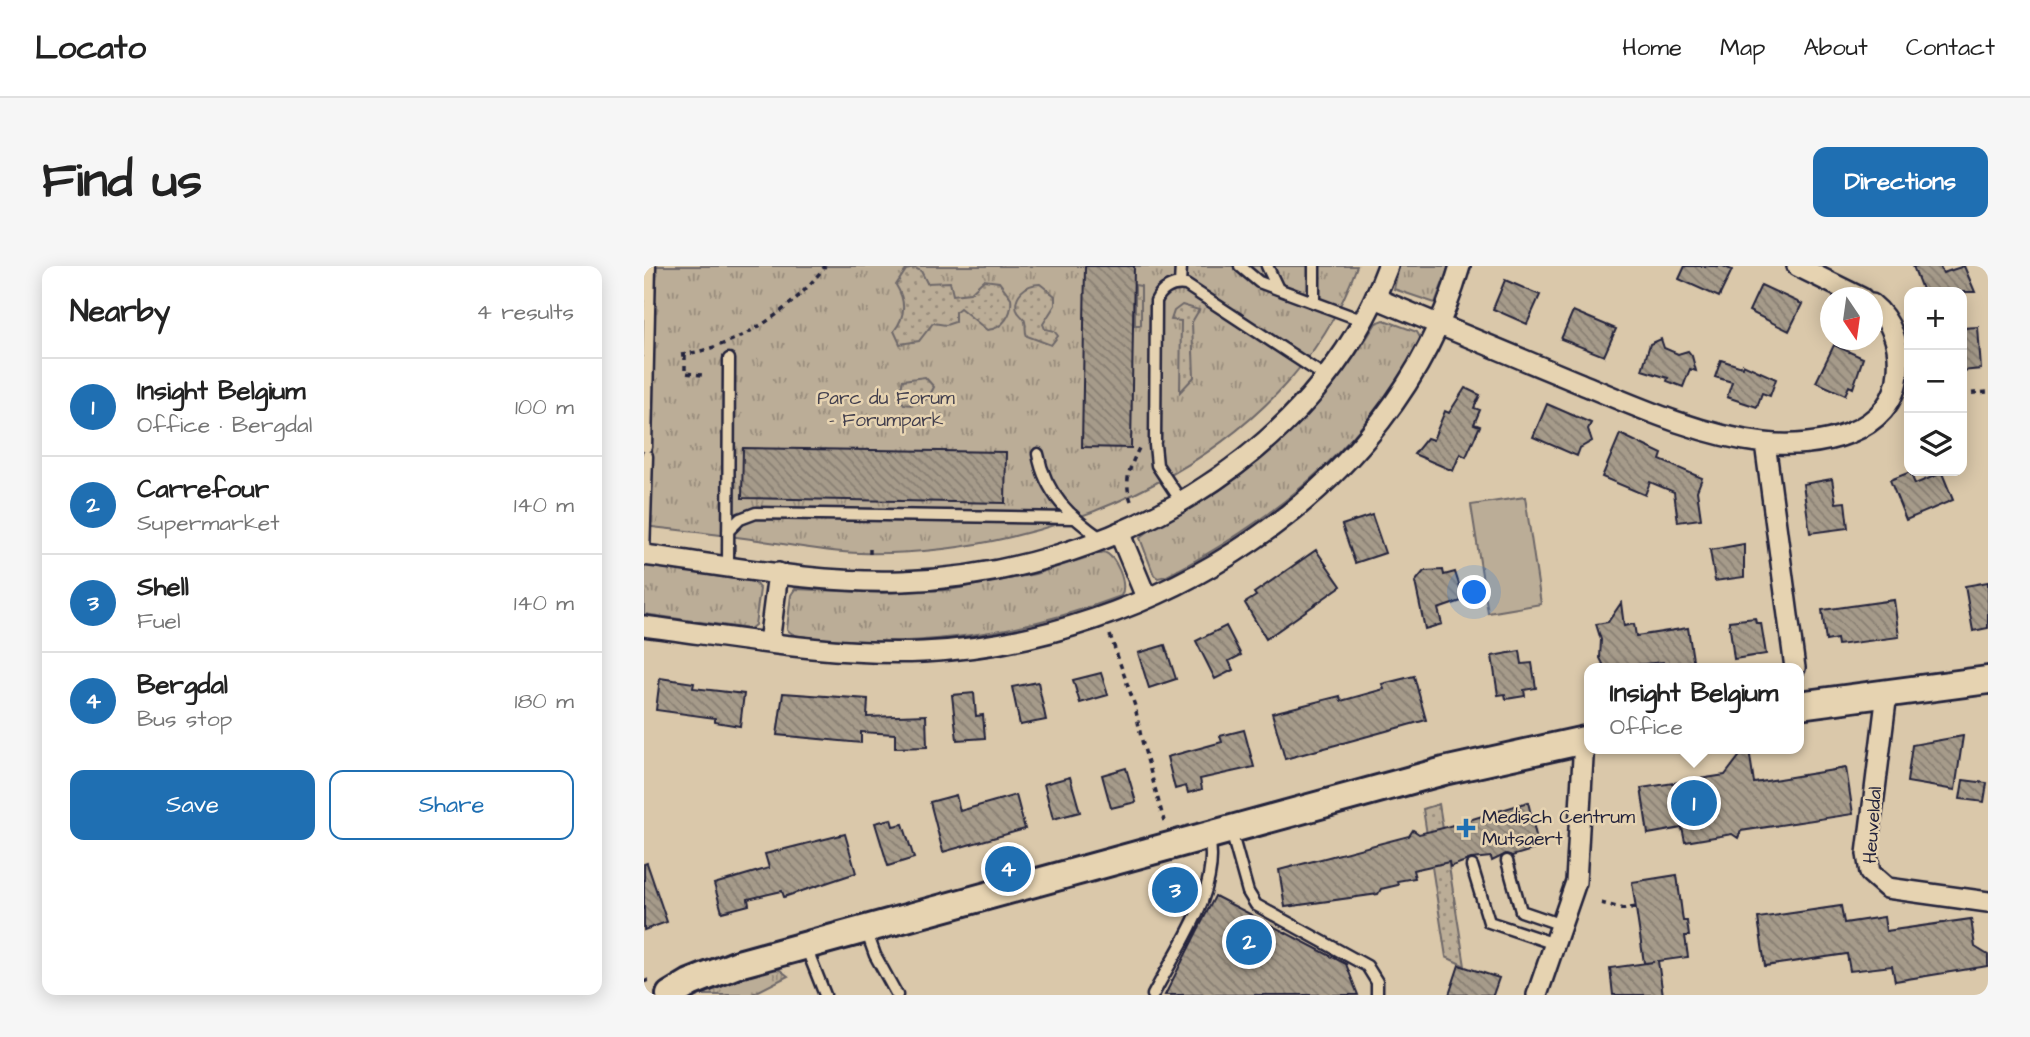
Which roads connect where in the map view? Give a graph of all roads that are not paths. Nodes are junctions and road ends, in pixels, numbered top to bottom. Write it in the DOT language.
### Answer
graph roads {
  1 [pos="650,266"];
  2 [pos="1181,266"];
  3 [pos="1240,266"];
  4 [pos="1267,266"];
  5 [pos="1314,266"];
  6 [pos="1388,266"];
  7 [pos="1460,266"];
  8 [pos="1797,266"];
  9 [pos="1180,284"];
  10 [pos="1840,287"];
  11 [pos="1279,290"];
  12 [pos="1375,298"];
  13 [pos="1314,302"];
  14 [pos="1883,317"];
  15 [pos="1364,321"];
  16 [pos="1439,325"];
  17 [pos="729,359"];
  18 [pos="1327,378"];
  19 [pos="1765,443"];
  20 [pos="1038,454"];
  21 [pos="1181,501"];
  22 [pos="1074,518"];
  23 [pos="728,531"];
  24 [pos="1111,536"];
  25 [pos="644,555"];
  26 [pos="728,566"];
  27 [pos="778,573"];
  28 [pos="1146,597"];
  29 [pos="644,625"];
  30 [pos="769,642"];
  31 [pos="1794,663"];
  32 [pos="1988,680"];
  33 [pos="1887,694"];
  34 [pos="1804,702"];
  35 [pos="1584,739"];
  36 [pos="1585,754"];
  37 [pos="1220,833"];
  38 [pos="1507,861"];
  39 [pos="1472,866"];
  40 [pos="1988,902"];
  41 [pos="866,929"];
  42 [pos="1558,935"];
  43 [pos="806,946"];
  44 [pos="670,995"];
  45 [pos="825,995"];
  46 [pos="897,995"];
  47 [pos="1153,995"];
  48 [pos="1377,995"];
  49 [pos="1537,995"];
  1 -- 25 [label="lane"];
  2 -- 9 [label="lane"];
  3 -- 11 [label="lane"];
  4 -- 11 [label="lane"];
  5 -- 13 [label="lane"];
  6 -- 12 [label="street"];
  7 -- 16 [label="street"];
  8 -- 10 [label="street"];
  9 -- 18 [label="lane"];
  9 -- 21 [label="lane"];
  11 -- 13 [label="lane"];
  12 -- 15 [label="street"];
  12 -- 16 [label="street"];
  13 -- 15 [label="lane"];
  14 -- 19 [label="street"];
  15 -- 18 [label="street"];
  16 -- 19 [label="street"];
  16 -- 28 [label="street"];
  17 -- 23 [label="lane"];
  18 -- 21 [label="street"];
  19 -- 31 [label="street"];
  20 -- 22 [label="lane"];
  21 -- 24 [label="street"];
  22 -- 23 [label="lane"];
  22 -- 24 [label="lane"];
  23 -- 26 [label="lane"];
  24 -- 27 [label="street"];
  24 -- 28 [label="street"];
  25 -- 26 [label="street"];
  26 -- 27 [label="street"];
  27 -- 30 [label="street"];
  28 -- 30 [label="street"];
  29 -- 30 [label="street"];
  32 -- 33 [label="main road"];
  33 -- 34 [label="main road"];
  33 -- 40 [label="street, Heuveldal"];
  35 -- 37 [label="main road"];
  36 -- 42 [label="street"];
  37 -- 41 [label="main road"];
  37 -- 47 [label="lane"];
  37 -- 48 [label="lane"];
  38 -- 42 [label="lane"];
  39 -- 42 [label="lane"];
  41 -- 43 [label="main road"];
  41 -- 46 [label="lane"];
  42 -- 49 [label="street"];
  43 -- 44 [label="main road"];
  43 -- 45 [label="lane"];
}
